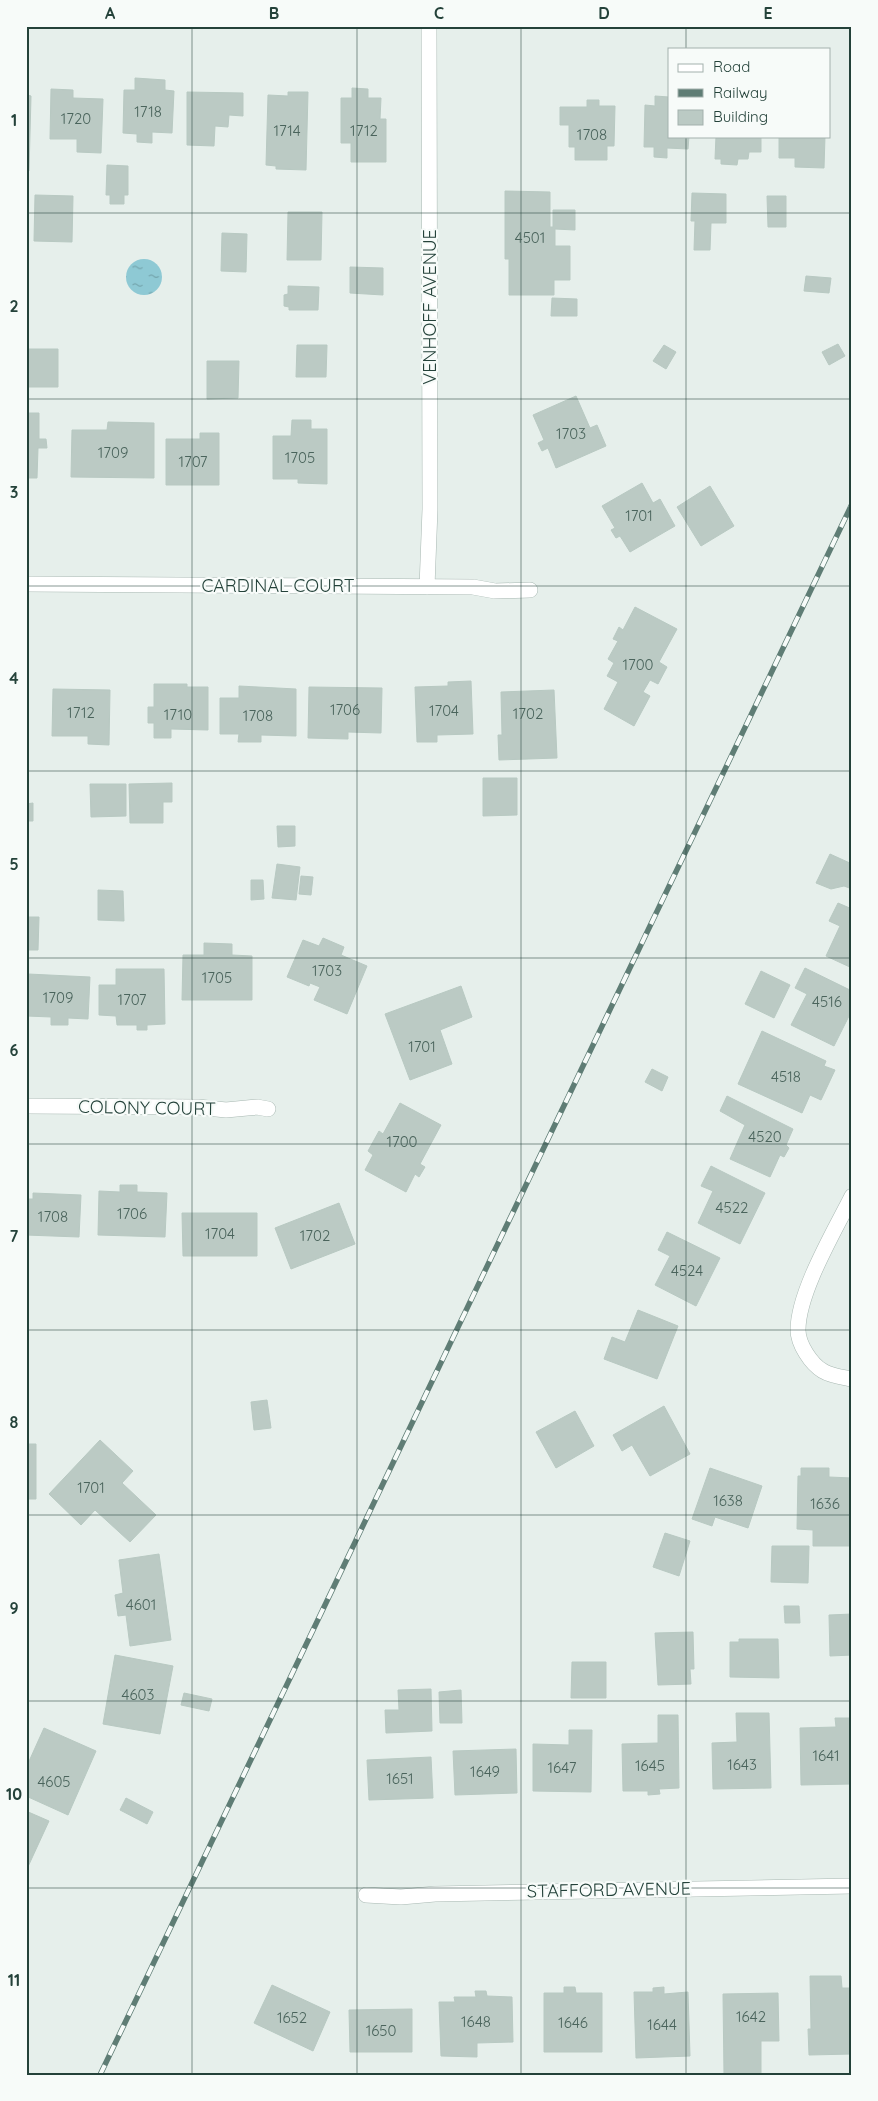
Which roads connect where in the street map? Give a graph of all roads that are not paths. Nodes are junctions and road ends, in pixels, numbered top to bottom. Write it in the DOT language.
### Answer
graph roads {
  1 [pos="429,26"];
  2 [pos="26,584"];
  3 [pos="427,587"];
  4 [pos="530,590"];
  5 [pos="26,1106"];
  6 [pos="268,1109"];
  7 [pos="852,1196"];
  8 [pos="852,1380"];
  9 [pos="852,1886"];
  10 [pos="366,1895"];
  1 -- 3 [label="street, VENHOFF AVENUE"];
  2 -- 3 [label="street, CARDINAL COURT"];
  3 -- 4 [label="street, CARDINAL COURT"];
  5 -- 6 [label="street, COLONY COURT"];
  7 -- 8 [label="street"];
  9 -- 10 [label="street, STAFFORD AVENUE"];
}
